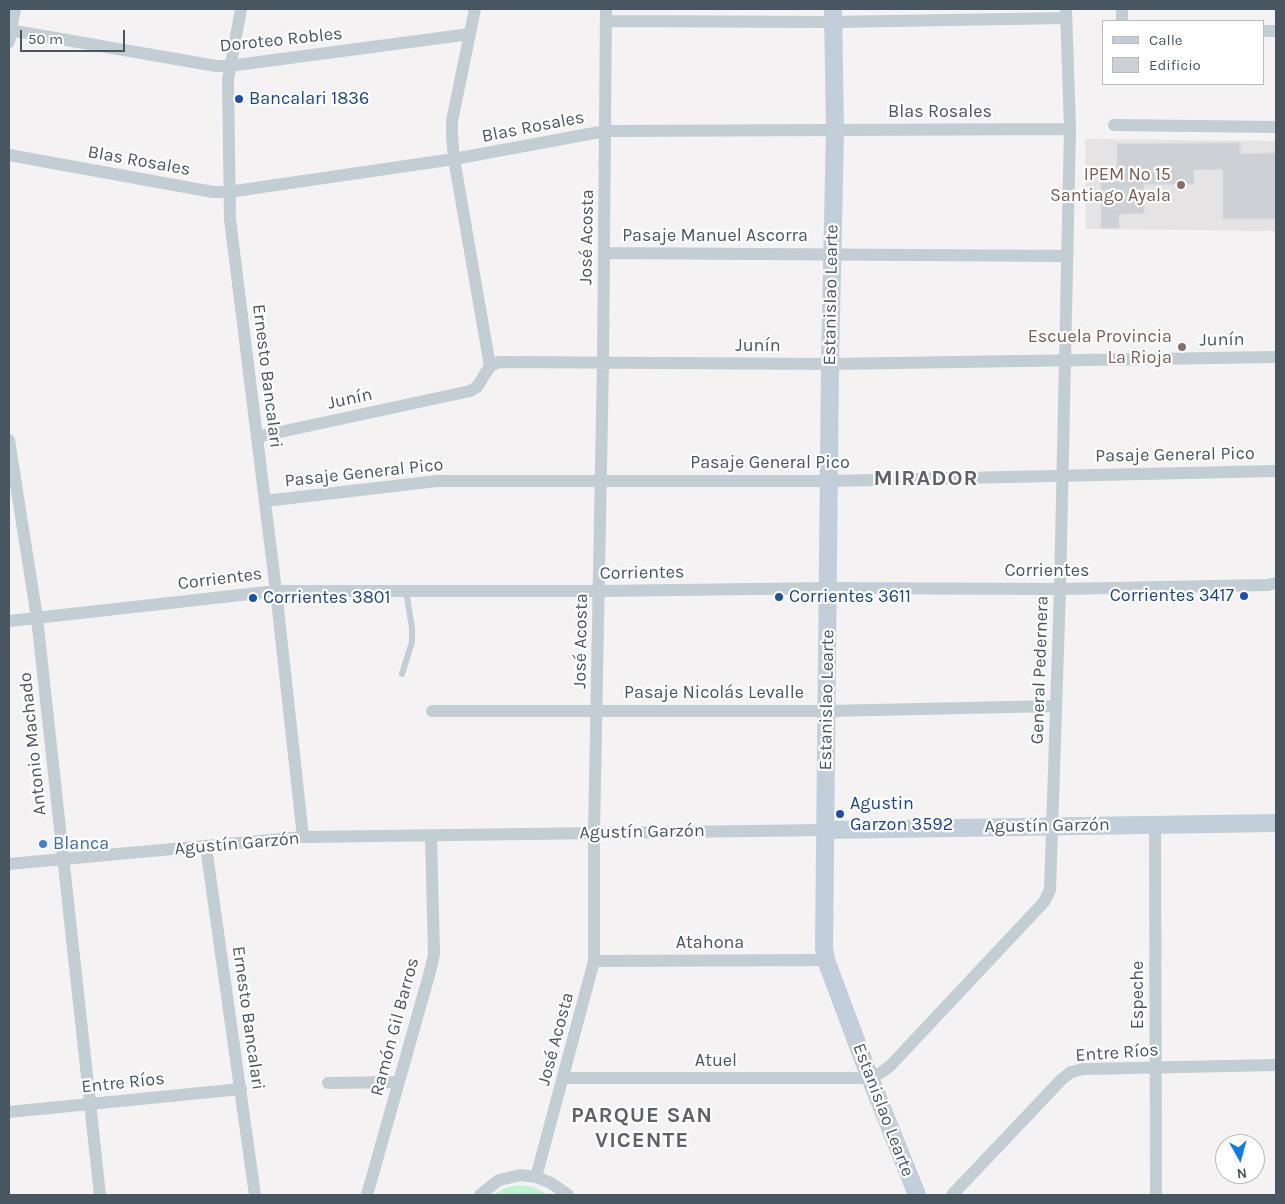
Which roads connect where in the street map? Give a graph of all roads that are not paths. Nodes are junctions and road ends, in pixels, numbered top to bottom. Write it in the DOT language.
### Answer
graph roads {
  1 [pos="15,9"];
  2 [pos="241,9"];
  3 [pos="475,9"];
  4 [pos="1066,14"];
  5 [pos="606,15"];
  6 [pos="833,15"];
  7 [pos="9,34"];
  8 [pos="470,34"];
  9 [pos="229,66"];
  10 [pos="1114,125"];
  11 [pos="1276,127"];
  12 [pos="1070,128"];
  13 [pos="835,130"];
  14 [pos="605,131"];
  15 [pos="9,155"];
  16 [pos="454,159"];
  17 [pos="228,192"];
  18 [pos="604,253"];
  19 [pos="832,254"];
  20 [pos="1067,256"];
  21 [pos="1276,356"];
  22 [pos="1065,360"];
  23 [pos="603,362"];
  24 [pos="830,364"];
  25 [pos="490,366"];
  26 [pos="257,437"];
  27 [pos="9,440"];
  28 [pos="1276,471"];
  29 [pos="1062,476"];
  30 [pos="601,481"];
  31 [pos="829,481"];
  32 [pos="265,501"];
  33 [pos="1276,583"];
  34 [pos="828,588"];
  35 [pos="1060,589"];
  36 [pos="276,590"];
  37 [pos="406,590"];
  38 [pos="599,591"];
  39 [pos="37,618"];
  40 [pos="9,621"];
  41 [pos="402,674"];
  42 [pos="1056,706"];
  43 [pos="597,710"];
  44 [pos="432,711"];
  45 [pos="826,711"];
  46 [pos="1276,823"];
  47 [pos="1155,825"];
  48 [pos="1052,826"];
  49 [pos="825,830"];
  50 [pos="594,833"];
  51 [pos="431,836"];
  52 [pos="304,837"];
  53 [pos="206,846"];
  54 [pos="63,860"];
  55 [pos="9,864"];
  56 [pos="826,960"];
  57 [pos="594,962"];
  58 [pos="1276,1065"];
  59 [pos="1156,1067"];
  60 [pos="563,1078"];
  61 [pos="870,1078"];
  62 [pos="399,1082"];
  63 [pos="328,1083"];
  64 [pos="241,1089"];
  65 [pos="90,1104"];
  66 [pos="9,1112"];
  67 [pos="536,1177"];
  68 [pos="100,1195"];
  69 [pos="255,1195"];
  70 [pos="366,1195"];
  71 [pos="480,1195"];
  72 [pos="567,1195"];
  73 [pos="916,1195"];
  74 [pos="952,1195"];
  75 [pos="1156,1195"];
  1 -- 7 [label="street"];
  2 -- 9 [label="street, Ernesto Bancalari"];
  3 -- 8 [label="street"];
  4 -- 6 [label="street"];
  4 -- 12 [label="street, General Pedernera"];
  5 -- 6 [label="street"];
  5 -- 14 [label="street, José Acosta"];
  6 -- 13 [label="main road, Estanislao Learte"];
  7 -- 9 [label="street, Doroteo Robles"];
  8 -- 9 [label="street, Doroteo Robles"];
  8 -- 16 [label="street"];
  9 -- 17 [label="street, Ernesto Bancalari"];
  10 -- 11 [label="street"];
  12 -- 13 [label="street, Blas Rosales"];
  12 -- 20 [label="street, General Pedernera"];
  13 -- 14 [label="street, Blas Rosales"];
  13 -- 19 [label="main road, Estanislao Learte"];
  14 -- 16 [label="street, Blas Rosales"];
  14 -- 18 [label="street, José Acosta"];
  15 -- 17 [label="street, Blas Rosales"];
  16 -- 17 [label="street, Blas Rosales"];
  16 -- 25 [label="street"];
  17 -- 26 [label="street, Ernesto Bancalari"];
  18 -- 19 [label="street, Pasaje Manuel Ascorra"];
  18 -- 23 [label="street, José Acosta"];
  19 -- 20 [label="street, Pasaje Manuel Ascorra"];
  19 -- 24 [label="main road, Estanislao Learte"];
  20 -- 22 [label="street, General Pedernera"];
  21 -- 22 [label="street, Junín"];
  22 -- 24 [label="street, Junín"];
  22 -- 29 [label="street, General Pedernera"];
  23 -- 24 [label="street, Junín"];
  23 -- 25 [label="street, Junín"];
  23 -- 30 [label="street, José Acosta"];
  24 -- 31 [label="main road, Estanislao Learte"];
  25 -- 26 [label="street, Junín"];
  26 -- 32 [label="street, Ernesto Bancalari"];
  27 -- 39 [label="street, Antonio Machado"];
  28 -- 29 [label="street, Pasaje General Pico"];
  29 -- 31 [label="street, Pasaje General Pico"];
  29 -- 35 [label="street, General Pedernera"];
  30 -- 31 [label="street, Pasaje General Pico"];
  30 -- 32 [label="street, Pasaje General Pico"];
  30 -- 38 [label="street, José Acosta"];
  31 -- 34 [label="main road, Estanislao Learte"];
  32 -- 36 [label="street, Ernesto Bancalari"];
  33 -- 35 [label="street, Corrientes"];
  34 -- 35 [label="street, Corrientes"];
  34 -- 38 [label="street, Corrientes"];
  34 -- 45 [label="main road, Estanislao Learte"];
  35 -- 42 [label="street, General Pedernera"];
  36 -- 37 [label="street, Corrientes"];
  36 -- 39 [label="street, Corrientes"];
  36 -- 52 [label="street, Ernesto Bancalari"];
  37 -- 38 [label="street, Corrientes"];
  37 -- 41 [label="lane"];
  38 -- 43 [label="street, José Acosta"];
  39 -- 40 [label="street, Corrientes"];
  39 -- 54 [label="street, Antonio Machado"];
  42 -- 45 [label="street, Pasaje Nicolás Levalle"];
  42 -- 48 [label="street, General Pedernera"];
  43 -- 44 [label="street, Pasaje Nicolás Levalle"];
  43 -- 45 [label="street, Pasaje Nicolás Levalle"];
  43 -- 50 [label="street, José Acosta"];
  45 -- 49 [label="main road, Estanislao Learte"];
  46 -- 47 [label="main road, Agustín Garzón"];
  47 -- 48 [label="main road, Agustín Garzón"];
  47 -- 59 [label="street, Espeche"];
  48 -- 49 [label="main road, Agustín Garzón"];
  48 -- 61 [label="street, General Pedernera"];
  49 -- 50 [label="street, Agustín Garzón"];
  49 -- 56 [label="main road, Estanislao Learte"];
  50 -- 51 [label="street, Agustín Garzón"];
  50 -- 57 [label="street, José Acosta"];
  51 -- 52 [label="street, Agustín Garzón"];
  51 -- 62 [label="street, Ramón Gil Barros"];
  52 -- 53 [label="street, Agustín Garzón"];
  53 -- 54 [label="street, Agustín Garzón"];
  53 -- 64 [label="street, Ernesto Bancalari"];
  54 -- 55 [label="street, Agustín Garzón"];
  54 -- 65 [label="street, Antonio Machado"];
  56 -- 57 [label="street, Atahona"];
  56 -- 61 [label="main road, Estanislao Learte"];
  57 -- 60 [label="street, José Acosta"];
  58 -- 59 [label="street, Entre Ríos"];
  59 -- 74 [label="street, Entre Ríos"];
  59 -- 75 [label="street, Espeche"];
  60 -- 61 [label="street, Atuel"];
  60 -- 67 [label="street, José Acosta"];
  61 -- 73 [label="main road, Estanislao Learte"];
  62 -- 63 [label="street"];
  62 -- 70 [label="street, Ramón Gil Barros"];
  64 -- 65 [label="street, Entre Ríos"];
  64 -- 69 [label="street, Ernesto Bancalari"];
  65 -- 66 [label="street, Entre Ríos"];
  65 -- 68 [label="street, Antonio Machado"];
  67 -- 71 [label="street"];
  67 -- 72 [label="street"];
}
